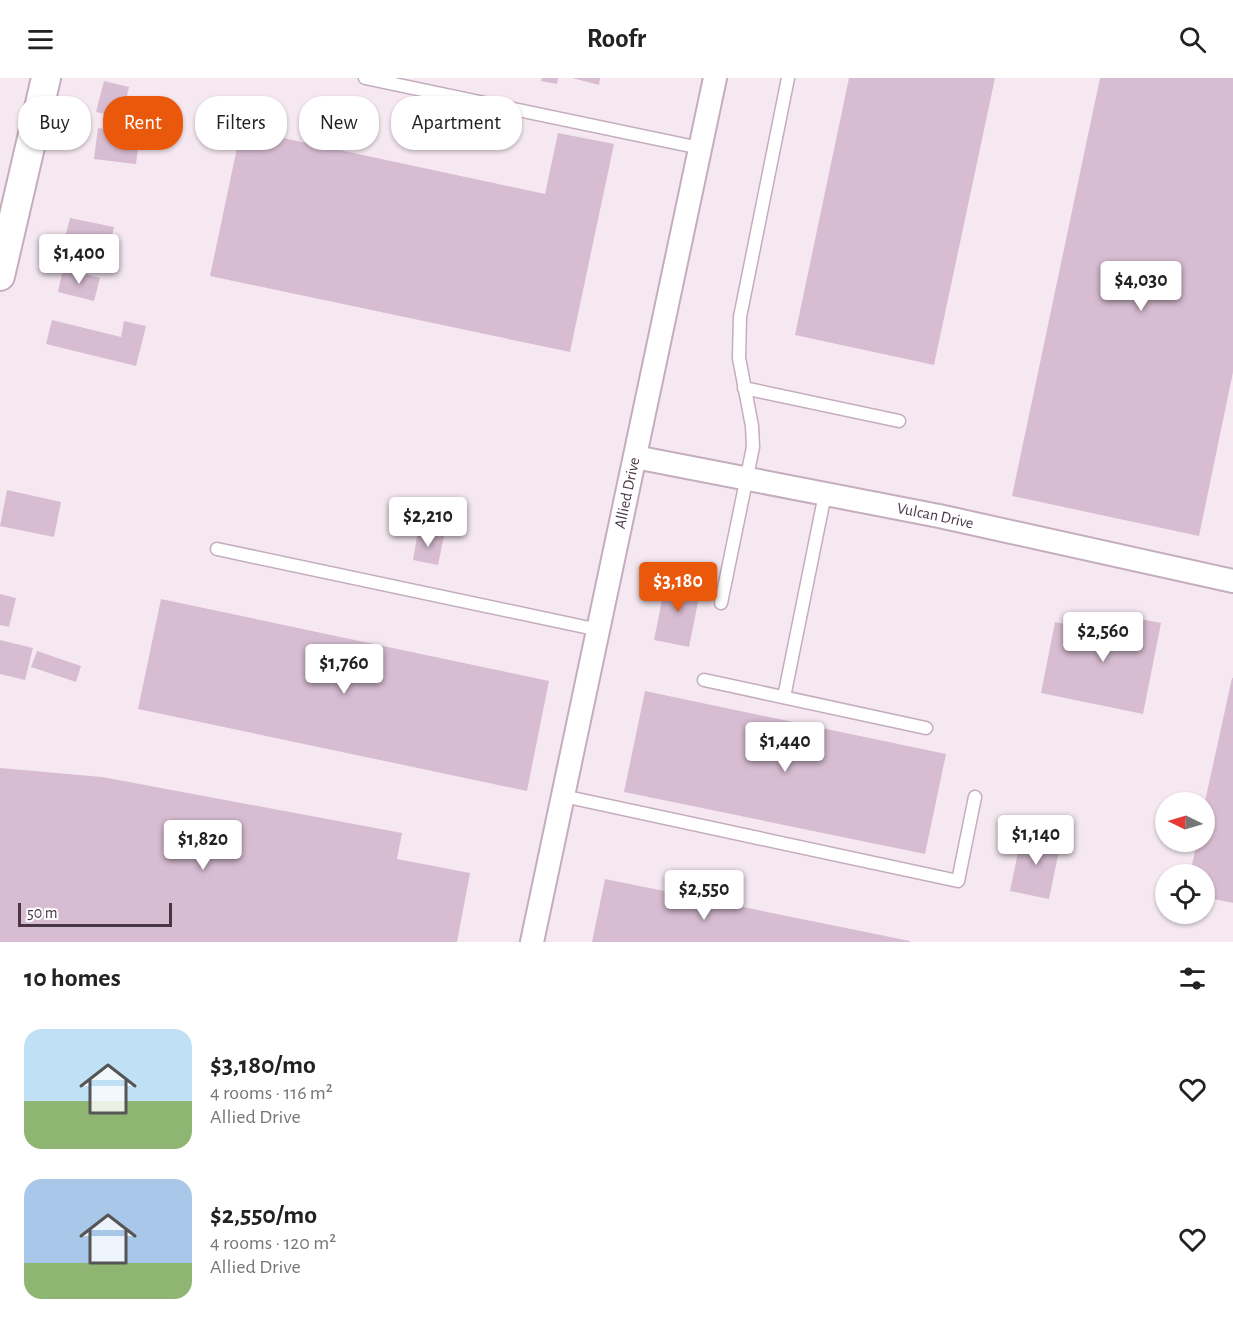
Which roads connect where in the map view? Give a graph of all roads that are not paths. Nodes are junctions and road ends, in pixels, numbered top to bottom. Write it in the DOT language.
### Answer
graph roads {
  1 [pos="46,78"];
  2 [pos="365,78"];
  3 [pos="715,78"];
  4 [pos="788,78"];
  5 [pos="700,148"];
  6 [pos="0,276"];
  7 [pos="744,388"];
  8 [pos="899,421"];
  9 [pos="635,457"];
  10 [pos="746,479"];
  11 [pos="825,494"];
  12 [pos="217,549"];
  13 [pos="1233,581"];
  14 [pos="722,603"];
  15 [pos="599,630"];
  16 [pos="704,680"];
  17 [pos="784,698"];
  18 [pos="926,728"];
  19 [pos="563,796"];
  20 [pos="975,797"];
  21 [pos="532,942"];
  1 -- 6 [label="street"];
  2 -- 5 [label="lane"];
  3 -- 5 [label="street, Allied Drive"];
  4 -- 7 [label="lane"];
  5 -- 9 [label="street, Allied Drive"];
  7 -- 8 [label="lane"];
  7 -- 10 [label="lane"];
  9 -- 10 [label="street, Vulcan Drive"];
  9 -- 15 [label="street, Allied Drive"];
  10 -- 11 [label="street, Vulcan Drive"];
  10 -- 14 [label="lane"];
  11 -- 13 [label="street, Vulcan Drive"];
  11 -- 17 [label="lane"];
  12 -- 15 [label="lane"];
  15 -- 19 [label="street, Allied Drive"];
  16 -- 17 [label="lane"];
  17 -- 18 [label="lane"];
  19 -- 20 [label="lane"];
  19 -- 21 [label="street, Allied Drive"];
}
